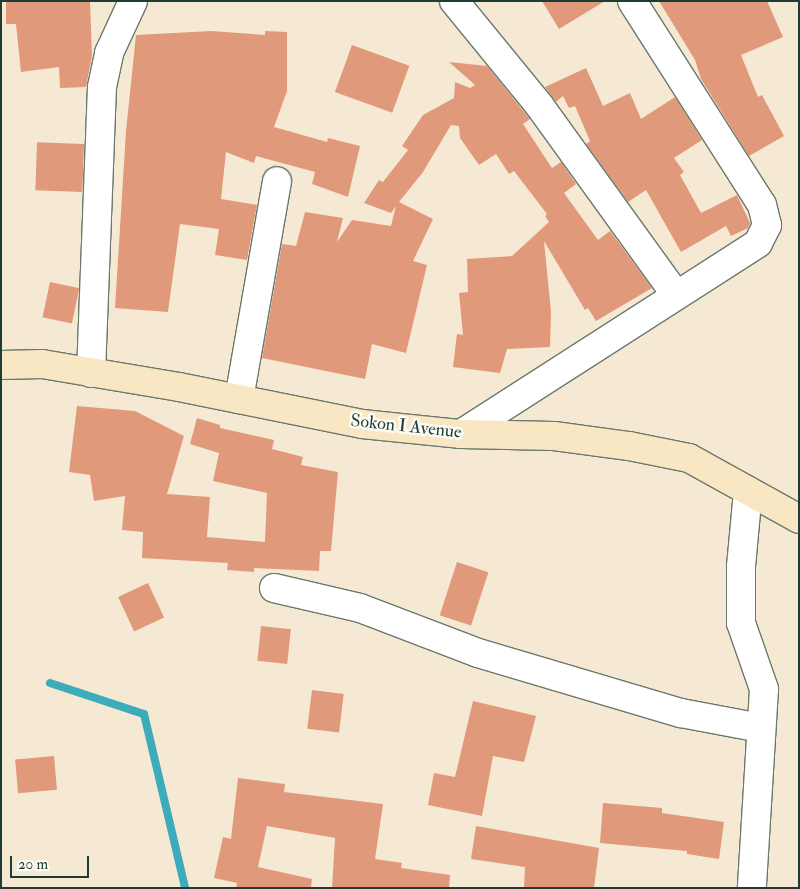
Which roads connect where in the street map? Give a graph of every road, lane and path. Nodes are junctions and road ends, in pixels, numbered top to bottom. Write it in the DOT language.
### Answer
graph roads {
  1 [pos="133,1"];
  2 [pos="454,1"];
  3 [pos="632,1"];
  4 [pos="277,181"];
  5 [pos="676,295"];
  6 [pos="1,365"];
  7 [pos="91,373"];
  8 [pos="239,399"];
  9 [pos="460,434"];
  10 [pos="748,491"];
  11 [pos="799,519"];
  12 [pos="274,588"];
  13 [pos="761,728"];
  14 [pos="752,888"];
  1 -- 7 [label="street"];
  2 -- 5 [label="street"];
  3 -- 5 [label="street"];
  4 -- 8 [label="street"];
  5 -- 9 [label="street"];
  6 -- 7 [label="street, Sokon I Avenue"];
  7 -- 8 [label="street, Sokon I Avenue"];
  8 -- 9 [label="street, Sokon I Avenue"];
  9 -- 10 [label="street, Sokon I Avenue"];
  10 -- 11 [label="street, Sokon I Avenue"];
  10 -- 13 [label="street"];
  12 -- 13 [label="street"];
  13 -- 14 [label="street"];
}
